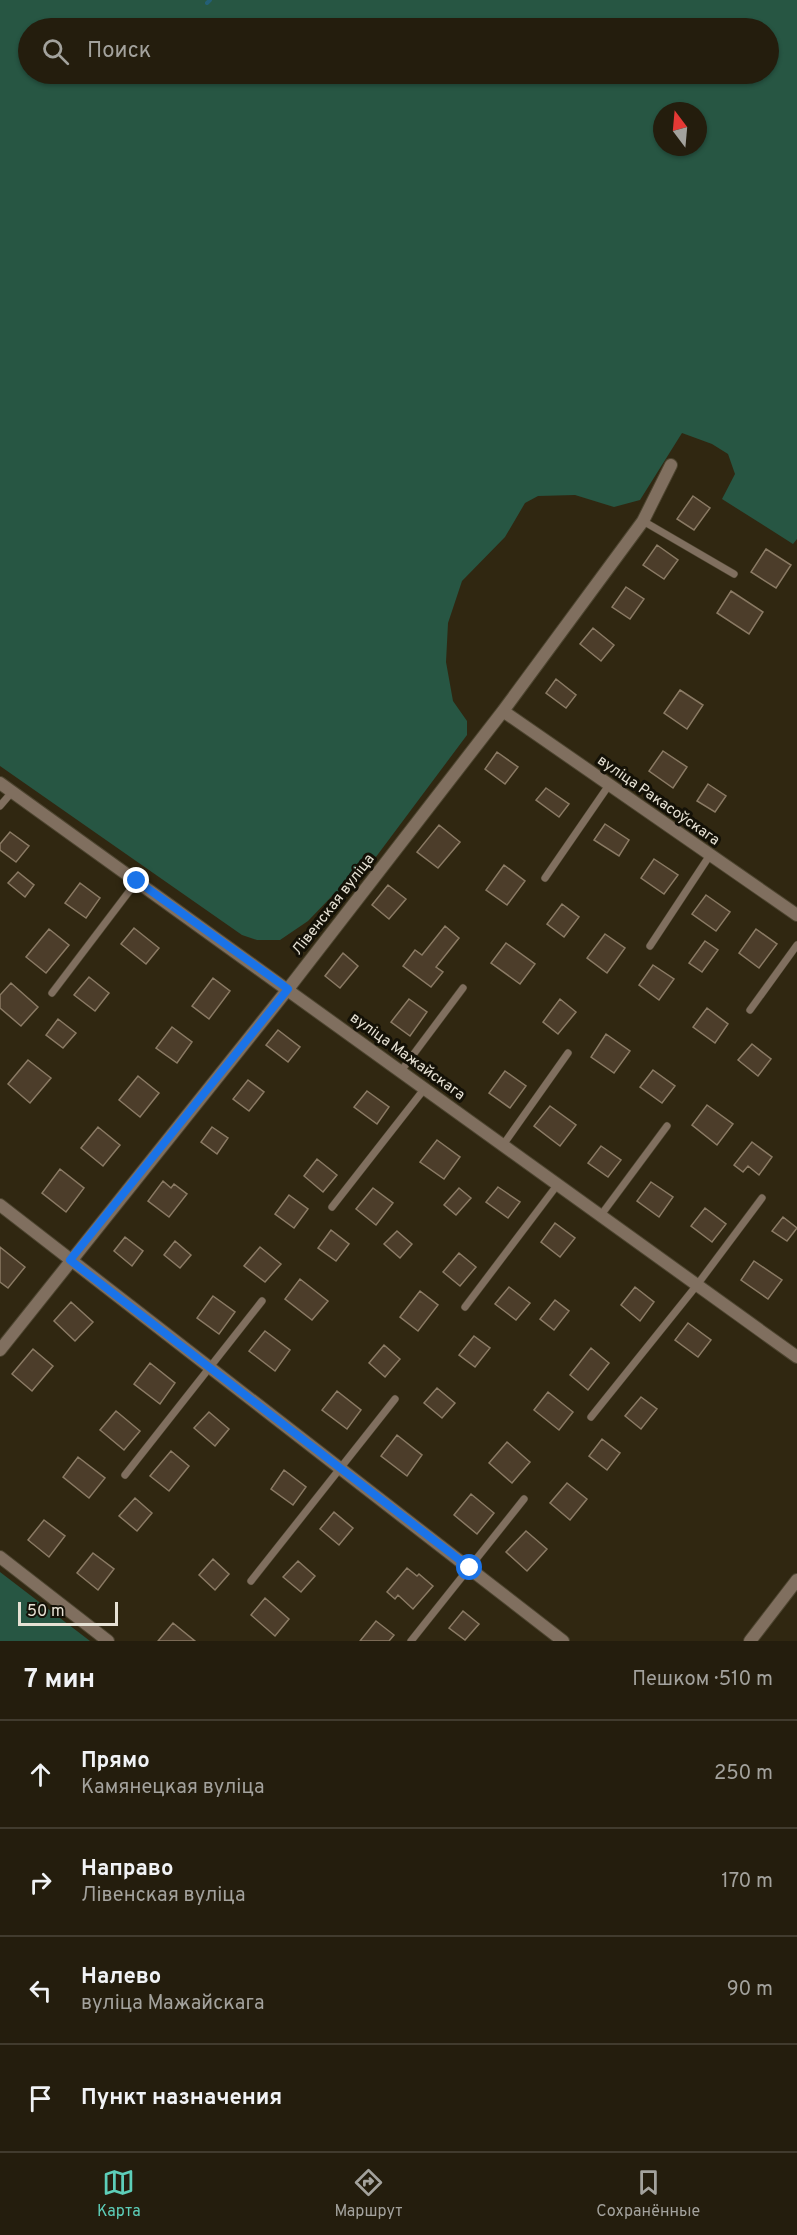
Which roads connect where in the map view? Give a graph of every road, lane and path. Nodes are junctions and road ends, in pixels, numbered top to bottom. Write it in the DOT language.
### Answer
graph roads {
  1 [pos="671,465"];
  2 [pos="644,521"];
  3 [pos="734,574"];
  4 [pos="503,711"];
  5 [pos="0,783"];
  6 [pos="609,785"];
  7 [pos="12,792"];
  8 [pos="0,806"];
  9 [pos="710,855"];
  10 [pos="545,878"];
  11 [pos="137,881"];
  12 [pos="797,915"];
  13 [pos="797,945"];
  14 [pos="650,946"];
  15 [pos="463,988"];
  16 [pos="288,989"];
  17 [pos="52,993"];
  18 [pos="750,1010"];
  19 [pos="568,1053"];
  20 [pos="401,1071"];
  21 [pos="425,1088"];
  22 [pos="667,1126"];
  23 [pos="503,1145"];
  24 [pos="558,1184"];
  25 [pos="762,1198"];
  26 [pos="0,1205"];
  27 [pos="332,1207"];
  28 [pos="601,1215"];
  29 [pos="70,1260"];
  30 [pos="697,1285"];
  31 [pos="262,1301"];
  32 [pos="465,1307"];
  33 [pos="0,1350"];
  34 [pos="797,1357"];
  35 [pos="211,1369"];
  36 [pos="395,1399"];
  37 [pos="591,1417"];
  38 [pos="340,1468"];
  39 [pos="125,1475"];
  40 [pos="524,1499"];
  41 [pos="0,1557"];
  42 [pos="470,1568"];
  43 [pos="797,1580"];
  44 [pos="251,1581"];
  45 [pos="108,1641"];
  46 [pos="411,1641"];
  47 [pos="564,1641"];
  48 [pos="750,1641"];
  1 -- 2 [label="street, Лівенская вуліца"];
  2 -- 3 [label="lane"];
  2 -- 4 [label="street, Лівенская вуліца"];
  4 -- 6 [label="street, вуліца Ракасоўскага"];
  4 -- 16 [label="street, Лівенская вуліца"];
  5 -- 7 [label="street, вуліца Мажайскага"];
  6 -- 9 [label="street, вуліца Ракасоўскага"];
  6 -- 10 [label="lane"];
  7 -- 8 [label="lane"];
  7 -- 11 [label="street, вуліца Мажайскага"];
  9 -- 12 [label="street, вуліца Ракасоўскага"];
  9 -- 14 [label="lane"];
  11 -- 16 [label="street, вуліца Мажайскага"];
  11 -- 17 [label="lane"];
  13 -- 18 [label="lane"];
  15 -- 20 [label="lane"];
  16 -- 20 [label="street, вуліца Мажайскага"];
  16 -- 29 [label="street, Лівенская вуліца"];
  19 -- 23 [label="lane"];
  20 -- 21 [label="street, вуліца Мажайскага"];
  21 -- 23 [label="street, вуліца Мажайскага"];
  21 -- 27 [label="lane"];
  22 -- 28 [label="lane"];
  23 -- 24 [label="street, вуліца Мажайскага"];
  24 -- 28 [label="street, вуліца Мажайскага"];
  24 -- 32 [label="lane"];
  25 -- 30 [label="lane"];
  26 -- 29 [label="street"];
  28 -- 30 [label="street, вуліца Мажайскага"];
  29 -- 33 [label="street, Лівенская вуліца"];
  29 -- 35 [label="street"];
  30 -- 34 [label="street, вуліца Мажайскага"];
  30 -- 37 [label="lane"];
  31 -- 35 [label="lane"];
  35 -- 38 [label="street"];
  35 -- 39 [label="lane"];
  36 -- 38 [label="lane"];
  38 -- 42 [label="street"];
  38 -- 44 [label="lane"];
  40 -- 42 [label="lane"];
  41 -- 45 [label="street"];
  42 -- 46 [label="lane"];
  42 -- 47 [label="street"];
  43 -- 48 [label="street"];
}
